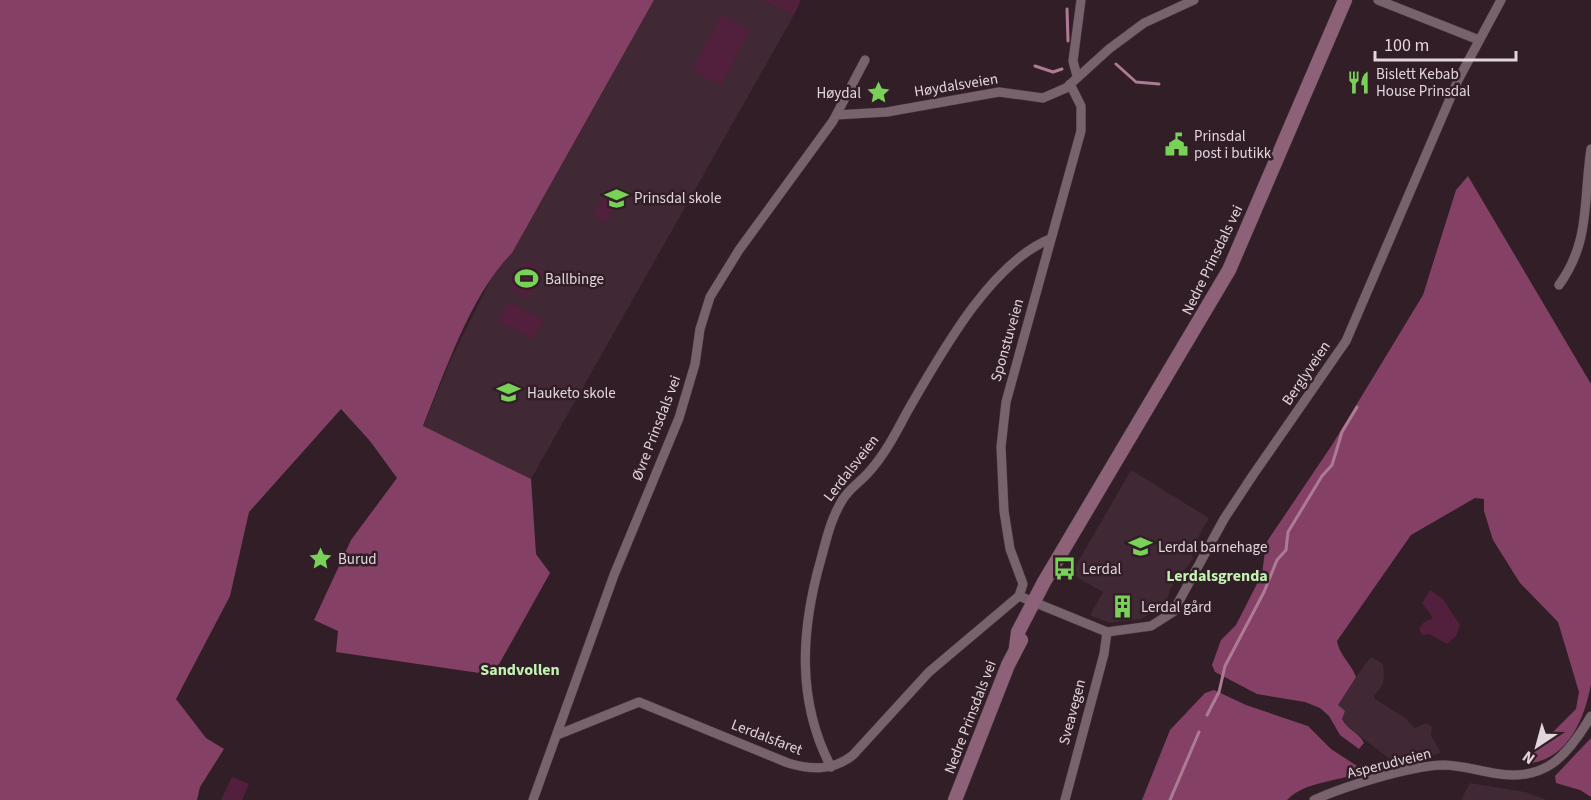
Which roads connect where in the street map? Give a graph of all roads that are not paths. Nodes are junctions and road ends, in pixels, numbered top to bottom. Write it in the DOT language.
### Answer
graph roads {
  1 [pos="1081,0"];
  2 [pos="1194,0"];
  3 [pos="1345,0"];
  4 [pos="1378,0"];
  5 [pos="1501,0"];
  6 [pos="1479,40"];
  7 [pos="865,60"];
  8 [pos="1074,80"];
  9 [pos="836,115"];
  10 [pos="1591,149"];
  11 [pos="1050,239"];
  12 [pos="1559,285"];
  13 [pos="1019,596"];
  14 [pos="1036,603"];
  15 [pos="1107,632"];
  16 [pos="1591,716"];
  17 [pos="557,735"];
  18 [pos="831,767"];
  19 [pos="533,800"];
  20 [pos="955,800"];
  21 [pos="1065,800"];
  22 [pos="1314,800"];
  1 -- 8 [label="street, Sponstuveien"];
  2 -- 8 [label="street, Høydalsveien"];
  3 -- 14 [label="main road, Nedre Prinsdals vei"];
  4 -- 6 [label="street"];
  5 -- 6 [label="street, Berglyveien"];
  6 -- 15 [label="street, Berglyveien"];
  7 -- 9 [label="street, Øvre Prinsdals vei"];
  8 -- 9 [label="street, Høydalsveien"];
  8 -- 11 [label="street, Sponstuveien"];
  9 -- 17 [label="street, Øvre Prinsdals vei"];
  10 -- 12 [label="street"];
  11 -- 13 [label="street, Sponstuveien"];
  11 -- 18 [label="street, Lerdalsveien"];
  13 -- 14 [label="street"];
  13 -- 18 [label="street"];
  14 -- 15 [label="street"];
  14 -- 20 [label="main road, Nedre Prinsdals vei"];
  15 -- 21 [label="street, Sveavegen"];
  16 -- 22 [label="street, Asperudveien"];
  17 -- 18 [label="street, Lerdalsfaret"];
  17 -- 19 [label="street, Øvre Prinsdals vei"];
}
